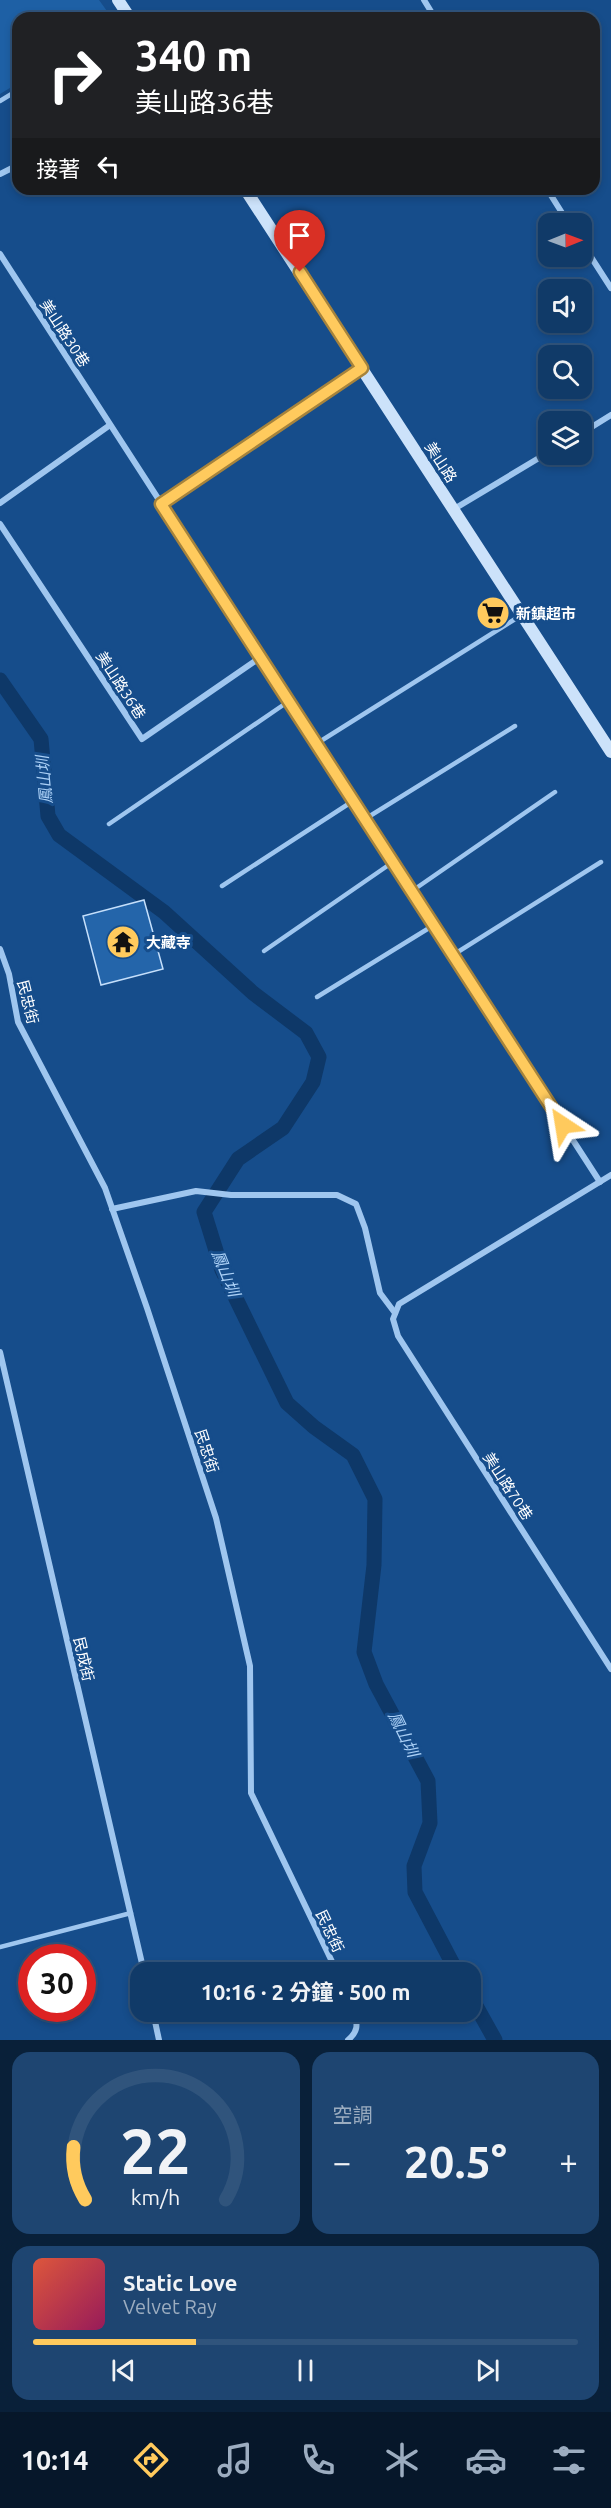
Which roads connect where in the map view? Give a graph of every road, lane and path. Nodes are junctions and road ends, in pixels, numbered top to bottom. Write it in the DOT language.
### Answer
graph roads {
  1 [pos="249,195"];
  2 [pos="551,195"];
  3 [pos="562,213"];
  4 [pos="0,254"];
  5 [pos="592,259"];
  6 [pos="611,288"];
  7 [pos="362,368"];
  8 [pos="611,415"];
  9 [pos="111,425"];
  10 [pos="592,427"];
  11 [pos="538,459"];
  12 [pos="0,503"];
  13 [pos="161,504"];
  14 [pos="454,509"];
  15 [pos="0,524"];
  16 [pos="522,615"];
  17 [pos="261,657"];
  18 [pos="289,701"];
  19 [pos="514,726"];
  20 [pos="316,744"];
  21 [pos="611,752"];
  22 [pos="555,792"];
  23 [pos="353,801"];
  24 [pos="365,819"];
  25 [pos="109,824"];
  26 [pos="393,862"];
  27 [pos="601,862"];
  28 [pos="222,886"];
  29 [pos="412,891"];
  30 [pos="434,925"];
  31 [pos="0,950"];
  32 [pos="264,951"];
  33 [pos="453,955"];
  34 [pos="317,997"];
  35 [pos="611,1175"];
  36 [pos="600,1182"];
  37 [pos="112,1209"];
  38 [pos="395,1314"];
  39 [pos="0,1352"];
  40 [pos="611,1669"];
  41 [pos="131,1913"];
  42 [pos="0,1947"];
  43 [pos="142,1962"];
  44 [pos="332,1962"];
  45 [pos="155,2022"];
  46 [pos="356,2022"];
  47 [pos="159,2040"];
  48 [pos="348,2040"];
  1 -- 7 [label="street, 美山路"];
  2 -- 3 [label="street"];
  4 -- 9 [label="street, 美山路30巷"];
  5 -- 6 [label="street"];
  7 -- 13 [label="street"];
  7 -- 14 [label="street, 美山路"];
  8 -- 10 [label="street"];
  9 -- 12 [label="street"];
  9 -- 13 [label="street"];
  11 -- 14 [label="street"];
  13 -- 17 [label="street"];
  14 -- 16 [label="street, 美山路"];
  15 -- 17 [label="street, 美山路36巷"];
  16 -- 20 [label="lane"];
  16 -- 21 [label="street, 美山路"];
  17 -- 18 [label="street"];
  18 -- 20 [label="street"];
  18 -- 25 [label="lane"];
  19 -- 24 [label="lane"];
  20 -- 23 [label="street"];
  22 -- 29 [label="lane"];
  23 -- 24 [label="street"];
  23 -- 28 [label="lane"];
  24 -- 26 [label="street"];
  26 -- 29 [label="street"];
  26 -- 32 [label="lane"];
  27 -- 33 [label="lane"];
  29 -- 30 [label="street"];
  30 -- 33 [label="street"];
  30 -- 34 [label="lane"];
  31 -- 37 [label="street, 民忠街"];
  33 -- 36 [label="street"];
  35 -- 36 [label="street"];
  36 -- 38 [label="street"];
  37 -- 38 [label="street, 美山路70巷"];
  37 -- 44 [label="street, 民忠街"];
  38 -- 40 [label="street, 美山路70巷"];
  39 -- 41 [label="street, 民成街"];
  41 -- 42 [label="lane"];
  41 -- 43 [label="street, 民成街"];
  45 -- 47 [label="street"];
  46 -- 48 [label="street"];
}
